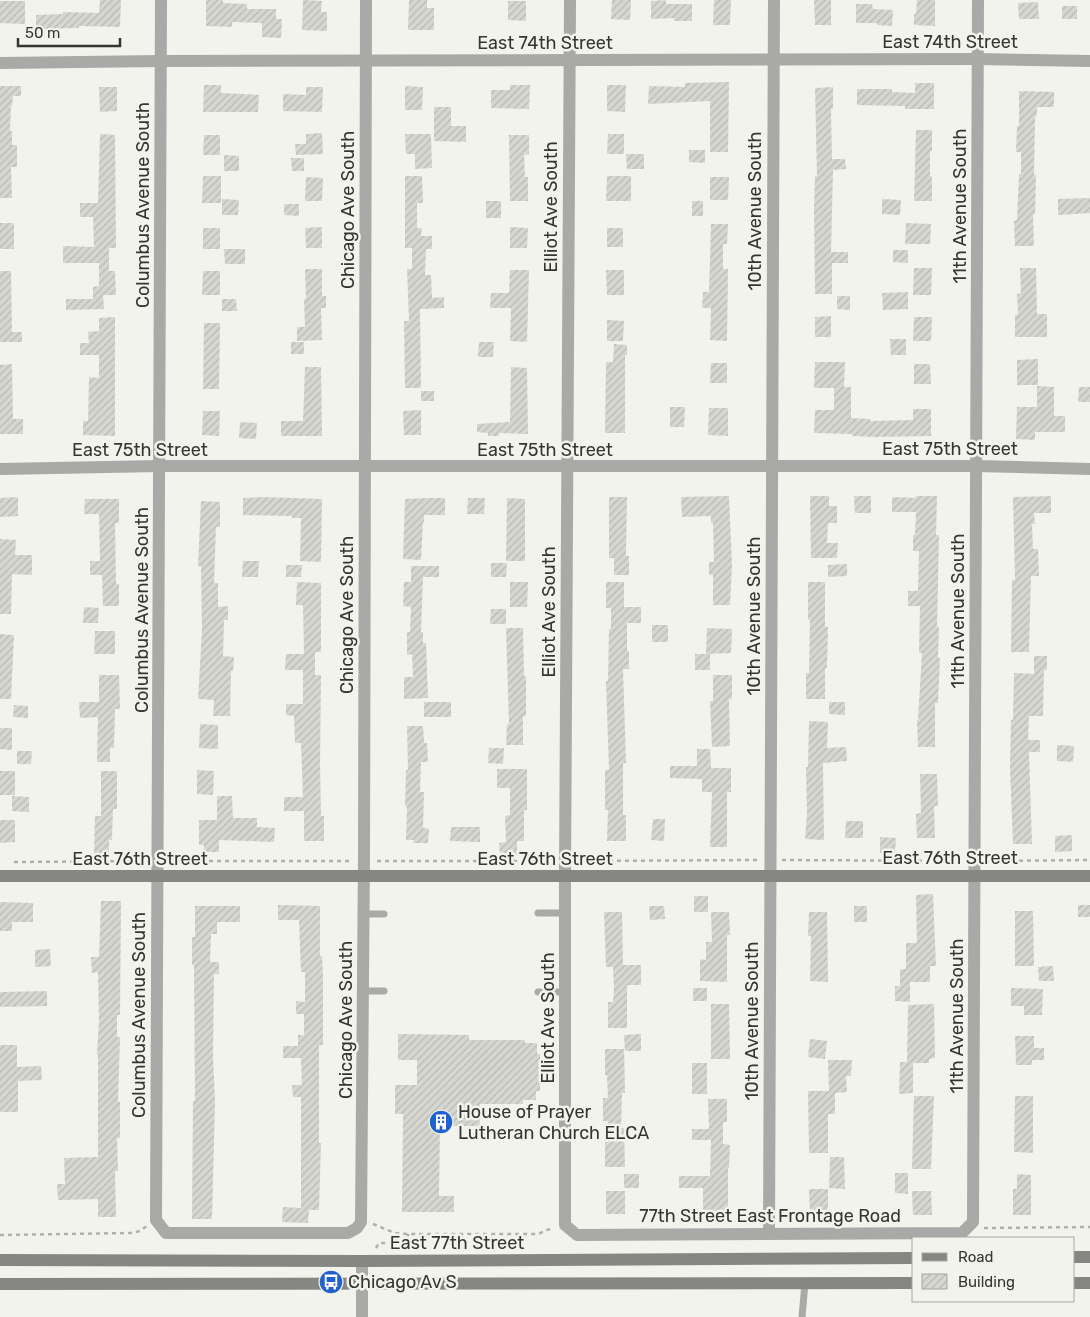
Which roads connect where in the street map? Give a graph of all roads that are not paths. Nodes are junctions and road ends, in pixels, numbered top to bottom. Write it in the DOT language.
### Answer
graph roads {
  1 [pos="161,0"];
  2 [pos="366,0"];
  3 [pos="570,0"];
  4 [pos="774,0"];
  5 [pos="978,0"];
  6 [pos="978,59"];
  7 [pos="366,60"];
  8 [pos="570,60"];
  9 [pos="773,60"];
  10 [pos="160,61"];
  11 [pos="1090,61"];
  12 [pos="0,63"];
  13 [pos="160,466"];
  14 [pos="772,466"];
  15 [pos="976,466"];
  16 [pos="364,467"];
  17 [pos="568,467"];
  18 [pos="0,469"];
  19 [pos="1090,469"];
  20 [pos="770,875"];
  21 [pos="0,876"];
  22 [pos="158,876"];
  23 [pos="364,876"];
  24 [pos="565,876"];
  25 [pos="975,876"];
  26 [pos="1090,876"];
  27 [pos="538,913"];
  28 [pos="565,913"];
  29 [pos="364,914"];
  30 [pos="384,914"];
  31 [pos="363,991"];
  32 [pos="384,991"];
  33 [pos="538,992"];
  34 [pos="565,992"];
  35 [pos="973,1222"];
  36 [pos="359,1225"];
  37 [pos="565,1225"];
  38 [pos="769,1233"];
  39 [pos="1075,1257"];
  40 [pos="1090,1257"];
  41 [pos="912,1258"];
  42 [pos="0,1260"];
  43 [pos="362,1261"];
  44 [pos="1090,1282"];
  45 [pos="362,1283"];
  46 [pos="805,1283"];
  47 [pos="912,1283"];
  48 [pos="1075,1283"];
  49 [pos="0,1284"];
  50 [pos="362,1317"];
  51 [pos="802,1317"];
  1 -- 10 [label="street, Columbus Avenue South"];
  2 -- 7 [label="street, Chicago Ave South"];
  3 -- 8 [label="street, Elliot Ave South"];
  4 -- 9 [label="street, 10th Avenue South"];
  5 -- 6 [label="street, 11th Avenue South"];
  6 -- 9 [label="street, East 74th Street"];
  6 -- 11 [label="street, East 74th Street"];
  6 -- 15 [label="street, 11th Avenue South"];
  7 -- 8 [label="street, East 74th Street"];
  7 -- 10 [label="street, East 74th Street"];
  7 -- 16 [label="street, Chicago Ave South"];
  8 -- 9 [label="street, East 74th Street"];
  8 -- 17 [label="street, Elliot Ave South"];
  9 -- 14 [label="street, 10th Avenue South"];
  10 -- 12 [label="street, East 74th Street"];
  10 -- 13 [label="street, Columbus Avenue South"];
  13 -- 16 [label="street, East 75th Street"];
  13 -- 18 [label="street, East 75th Street"];
  13 -- 22 [label="street, Columbus Avenue South"];
  14 -- 15 [label="street, East 75th Street"];
  14 -- 17 [label="street, East 75th Street"];
  14 -- 20 [label="street, 10th Avenue South"];
  15 -- 19 [label="street, East 75th Street"];
  15 -- 25 [label="street, 11th Avenue South"];
  16 -- 17 [label="street, East 75th Street"];
  16 -- 23 [label="street, Chicago Ave South"];
  17 -- 24 [label="street, Elliot Ave South"];
  20 -- 24 [label="street, East 76th Street"];
  20 -- 25 [label="street, East 76th Street"];
  20 -- 38 [label="street, 10th Avenue South"];
  21 -- 22 [label="street, East 76th Street"];
  22 -- 23 [label="street, East 76th Street"];
  22 -- 36 [label="street, Columbus Avenue South"];
  23 -- 24 [label="street, East 76th Street"];
  23 -- 29 [label="street, Chicago Ave South"];
  24 -- 28 [label="street, Elliot Ave South"];
  25 -- 26 [label="street, East 76th Street"];
  25 -- 35 [label="street, 11th Avenue South"];
  27 -- 28 [label="lane"];
  28 -- 34 [label="street, Elliot Ave South"];
  29 -- 30 [label="lane"];
  29 -- 31 [label="street, Chicago Ave South"];
  31 -- 32 [label="lane"];
  31 -- 36 [label="street, Chicago Ave South"];
  33 -- 34 [label="lane"];
  34 -- 37 [label="street, Elliot Ave South"];
  35 -- 38 [label="street, 77th Street East Frontage Road"];
  37 -- 38 [label="street, 77th Street East Frontage Road"];
  39 -- 40 [label="street"];
  41 -- 43 [label="street, East 77th Street"];
  42 -- 43 [label="street, East 77th Street"];
  43 -- 45 [label="street"];
  44 -- 48 [label="street"];
  45 -- 46 [label="street"];
  45 -- 49 [label="street"];
  45 -- 50 [label="street"];
  46 -- 47 [label="street"];
  46 -- 51 [label="lane"];
}
